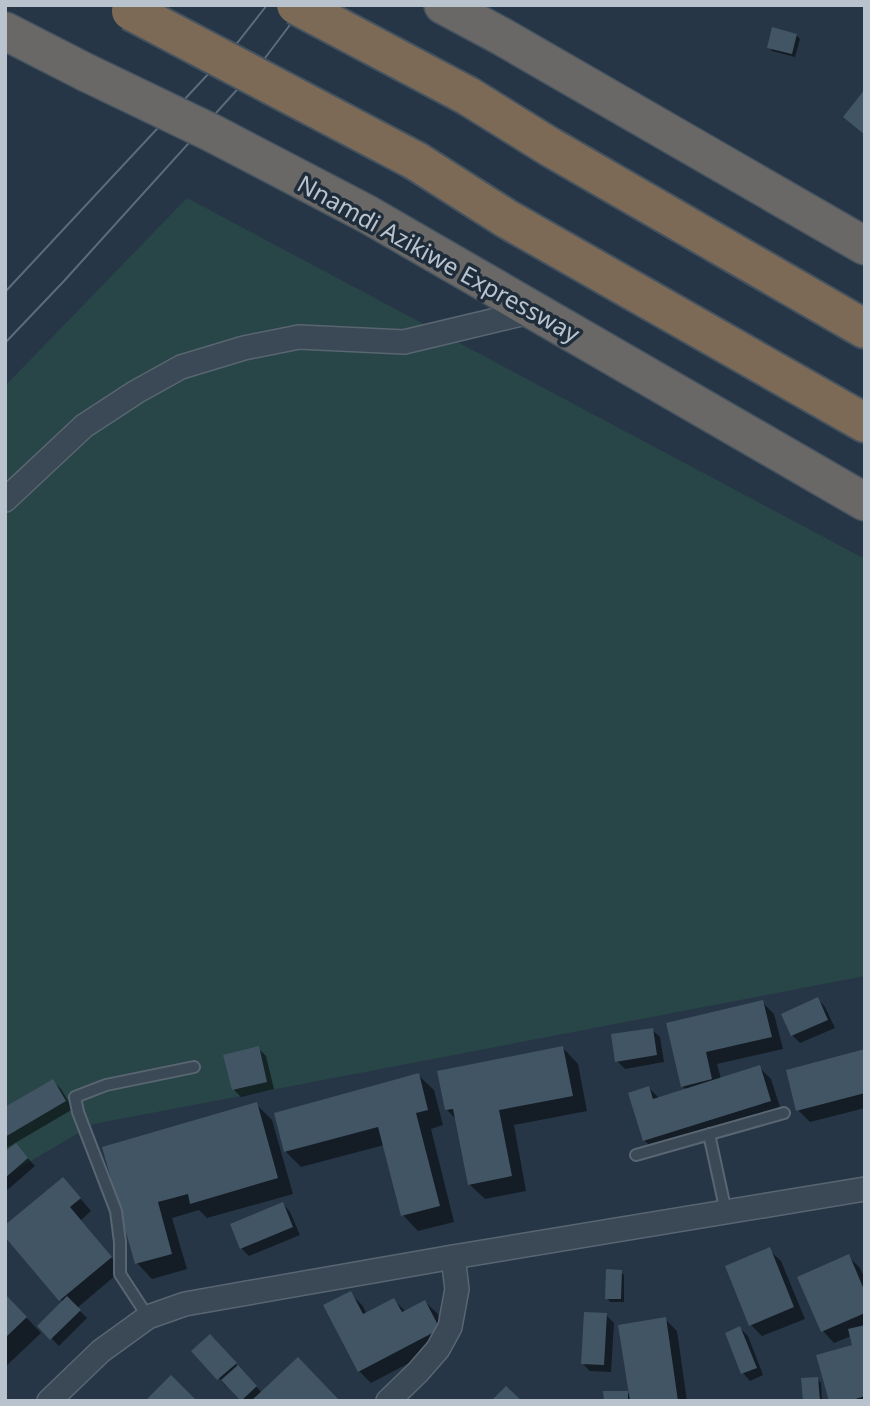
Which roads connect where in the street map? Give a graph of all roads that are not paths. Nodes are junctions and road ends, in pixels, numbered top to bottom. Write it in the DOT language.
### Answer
graph roads {
  1 [pos="296,5"];
  2 [pos="443,5"];
  3 [pos="126,8"];
  4 [pos="5,31"];
  5 [pos="865,246"];
  6 [pos="534,311"];
  7 [pos="865,329"];
  8 [pos="865,423"];
  9 [pos="5,500"];
  10 [pos="865,502"];
  11 [pos="194,1067"];
  12 [pos="784,1113"];
  13 [pos="709,1135"];
  14 [pos="636,1156"];
  15 [pos="865,1189"];
  16 [pos="726,1212"];
  17 [pos="453,1257"];
  18 [pos="148,1317"];
  19 [pos="49,1401"];
  20 [pos="388,1401"];
  1 -- 7 [label="highway, bridge"];
  2 -- 5 [label="highway"];
  3 -- 8 [label="highway, bridge"];
  4 -- 6 [label="highway, Nnamdi Azikiwe Expressway, bridge"];
  6 -- 9 [label="street"];
  6 -- 10 [label="highway, Nnamdi Azikiwe Expressway"];
  11 -- 18 [label="lane"];
  12 -- 13 [label="lane"];
  13 -- 14 [label="lane"];
  13 -- 16 [label="lane"];
  15 -- 16 [label="street"];
  16 -- 17 [label="street"];
  17 -- 18 [label="street"];
  17 -- 20 [label="street"];
  18 -- 19 [label="street"];
}
